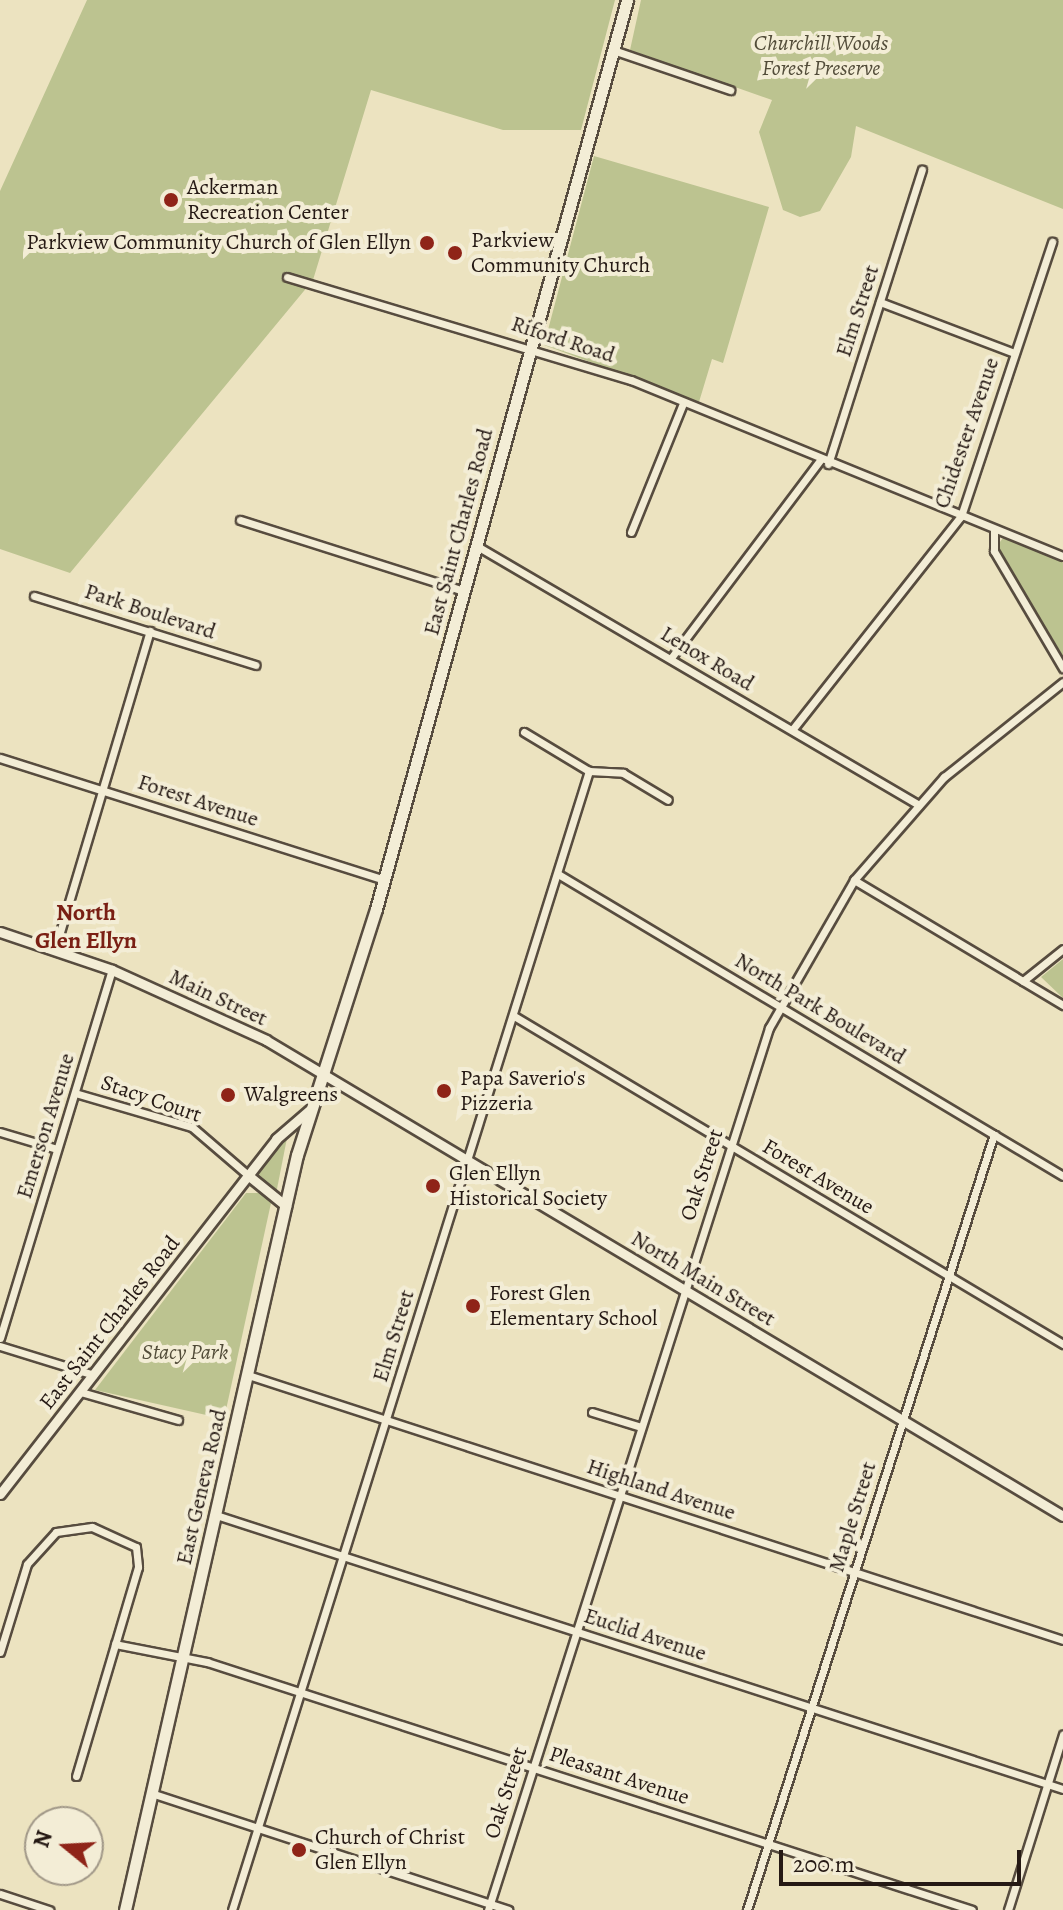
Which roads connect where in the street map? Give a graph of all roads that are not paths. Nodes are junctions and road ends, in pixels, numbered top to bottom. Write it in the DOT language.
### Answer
graph roads {
  1 [pos="627,0"];
  2 [pos="613,50"];
  3 [pos="730,90"];
  4 [pos="922,170"];
  5 [pos="1052,242"];
  6 [pos="287,277"];
  7 [pos="880,302"];
  8 [pos="530,349"];
  9 [pos="1014,353"];
  10 [pos="683,403"];
  11 [pos="824,462"];
  12 [pos="961,516"];
  13 [pos="240,520"];
  14 [pos="994,529"];
  15 [pos="631,532"];
  16 [pos="477,546"];
  17 [pos="1063,556"];
  18 [pos="464,591"];
  19 [pos="34,596"];
  20 [pos="150,631"];
  21 [pos="671,658"];
  22 [pos="255,665"];
  23 [pos="1063,668"];
  24 [pos="1063,682"];
  25 [pos="792,730"];
  26 [pos="524,732"];
  27 [pos="0,758"];
  28 [pos="589,771"];
  29 [pos="105,790"];
  30 [pos="668,800"];
  31 [pos="919,805"];
  32 [pos="558,874"];
  33 [pos="384,880"];
  34 [pos="854,880"];
  35 [pos="0,932"];
  36 [pos="55,949"];
  37 [pos="1063,949"];
  38 [pos="112,970"];
  39 [pos="1023,981"];
  40 [pos="1063,1005"];
  41 [pos="780,1006"];
  42 [pos="514,1016"];
  43 [pos="325,1074"];
  44 [pos="75,1093"];
  45 [pos="313,1107"];
  46 [pos="0,1132"];
  47 [pos="994,1134"];
  48 [pos="730,1146"];
  49 [pos="57,1149"];
  50 [pos="468,1159"];
  51 [pos="249,1176"];
  52 [pos="1063,1176"];
  53 [pos="286,1206"];
  54 [pos="948,1276"];
  55 [pos="684,1289"];
  56 [pos="0,1338"];
  57 [pos="1063,1344"];
  58 [pos="0,1346"];
  59 [pos="94,1375"];
  60 [pos="248,1375"];
  61 [pos="81,1392"];
  62 [pos="592,1412"];
  63 [pos="902,1418"];
  64 [pos="178,1420"];
  65 [pos="386,1421"];
  66 [pos="641,1427"];
  67 [pos="0,1494"];
  68 [pos="619,1496"];
  69 [pos="216,1515"];
  70 [pos="1063,1516"];
  71 [pos="343,1556"];
  72 [pos="854,1572"];
  73 [pos="576,1631"];
  74 [pos="1063,1640"];
  75 [pos="115,1644"];
  76 [pos="0,1652"];
  77 [pos="184,1655"];
  78 [pos="300,1693"];
  79 [pos="811,1708"];
  80 [pos="1063,1734"];
  81 [pos="533,1768"];
  82 [pos="76,1776"];
  83 [pos="1047,1785"];
  84 [pos="1063,1789"];
  85 [pos="151,1793"];
  86 [pos="257,1828"];
  87 [pos="768,1844"];
  88 [pos="0,1894"];
  89 [pos="489,1907"];
  90 [pos="49,1910"];
  91 [pos="125,1910"];
  92 [pos="232,1910"];
  93 [pos="508,1910"];
  94 [pos="747,1910"];
  95 [pos="972,1910"];
  96 [pos="1008,1910"];
  1 -- 2 [label="main road, East Saint Charles Road"];
  2 -- 3 [label="street"];
  2 -- 8 [label="main road, East Saint Charles Road"];
  4 -- 7 [label="street, Elm Street"];
  5 -- 9 [label="street, Chidester Avenue"];
  6 -- 8 [label="street, Riford Road"];
  7 -- 9 [label="street"];
  7 -- 11 [label="street, Elm Street"];
  8 -- 10 [label="street, Riford Road"];
  8 -- 16 [label="main road, East Saint Charles Road"];
  9 -- 12 [label="street, Chidester Avenue"];
  10 -- 11 [label="street, Riford Road"];
  10 -- 15 [label="street"];
  11 -- 12 [label="street, Riford Road"];
  11 -- 21 [label="street, Elm Street"];
  12 -- 14 [label="street"];
  12 -- 25 [label="street, Chidester Avenue"];
  13 -- 18 [label="street"];
  14 -- 17 [label="street"];
  14 -- 23 [label="street"];
  16 -- 18 [label="main road, East Saint Charles Road"];
  16 -- 21 [label="street, Lenox Road"];
  18 -- 33 [label="main road, East Saint Charles Road"];
  19 -- 20 [label="street, Park Boulevard"];
  20 -- 22 [label="street, Park Boulevard"];
  20 -- 29 [label="street"];
  21 -- 25 [label="street, Lenox Road"];
  24 -- 31 [label="street, Oak Street"];
  25 -- 31 [label="street, Lenox Road"];
  26 -- 28 [label="street"];
  27 -- 29 [label="street, Forest Avenue"];
  28 -- 30 [label="street"];
  28 -- 32 [label="street, Elm Street"];
  29 -- 33 [label="street, Forest Avenue"];
  29 -- 36 [label="street"];
  31 -- 34 [label="street, Oak Street"];
  32 -- 41 [label="street, North Park Boulevard"];
  32 -- 42 [label="street, Elm Street"];
  33 -- 43 [label="main road, East Saint Charles Road"];
  34 -- 39 [label="street"];
  34 -- 41 [label="street, Oak Street"];
  35 -- 36 [label="street, Main Street"];
  36 -- 38 [label="street, Main Street"];
  37 -- 39 [label="street"];
  38 -- 43 [label="street, Main Street"];
  38 -- 44 [label="street, Emerson Avenue"];
  39 -- 40 [label="street"];
  41 -- 47 [label="street, North Park Boulevard"];
  41 -- 48 [label="street, Oak Street"];
  42 -- 48 [label="street, Forest Avenue"];
  42 -- 50 [label="street, Elm Street"];
  43 -- 45 [label="main road, East Geneva Road"];
  43 -- 50 [label="street, North Main Street"];
  44 -- 49 [label="street, Emerson Avenue"];
  44 -- 51 [label="street, Stacy Court"];
  45 -- 51 [label="street, East Saint Charles Road"];
  45 -- 53 [label="main road, East Geneva Road"];
  46 -- 49 [label="street"];
  47 -- 52 [label="street, North Park Boulevard"];
  47 -- 54 [label="street, Maple Street"];
  48 -- 54 [label="street, Forest Avenue"];
  48 -- 55 [label="street, Oak Street"];
  49 -- 56 [label="street, Emerson Avenue"];
  50 -- 55 [label="street, North Main Street"];
  50 -- 65 [label="street, Elm Street"];
  51 -- 53 [label="street"];
  51 -- 59 [label="street, East Saint Charles Road"];
  53 -- 60 [label="main road, East Geneva Road"];
  54 -- 57 [label="street, Forest Avenue"];
  54 -- 63 [label="street, Maple Street"];
  55 -- 63 [label="street, North Main Street"];
  55 -- 66 [label="street, Oak Street"];
  58 -- 59 [label="street"];
  59 -- 61 [label="street, East Saint Charles Road"];
  60 -- 65 [label="street, Highland Avenue"];
  60 -- 69 [label="main road, East Geneva Road"];
  61 -- 64 [label="street"];
  61 -- 67 [label="street, East Saint Charles Road"];
  62 -- 66 [label="street"];
  63 -- 70 [label="street, North Main Street"];
  63 -- 72 [label="street, Maple Street"];
  65 -- 68 [label="street, Highland Avenue"];
  65 -- 71 [label="street, Elm Street"];
  66 -- 68 [label="street, Oak Street"];
  68 -- 72 [label="street, Highland Avenue"];
  68 -- 73 [label="street, Oak Street"];
  69 -- 71 [label="street, Euclid Avenue"];
  69 -- 77 [label="main road, East Geneva Road"];
  71 -- 73 [label="street, Euclid Avenue"];
  71 -- 78 [label="street, Elm Street"];
  72 -- 74 [label="street, Highland Avenue"];
  72 -- 79 [label="street, Maple Street"];
  73 -- 79 [label="street, Euclid Avenue"];
  73 -- 81 [label="street, Oak Street"];
  75 -- 76 [label="street"];
  75 -- 77 [label="street, Pleasant Avenue"];
  75 -- 82 [label="street"];
  77 -- 78 [label="street, Pleasant Avenue"];
  77 -- 85 [label="main road, East Geneva Road"];
  78 -- 81 [label="street, Pleasant Avenue"];
  78 -- 86 [label="street, Elm Street"];
  79 -- 83 [label="street, Euclid Avenue"];
  79 -- 87 [label="street, Maple Street"];
  80 -- 83 [label="street"];
  81 -- 87 [label="street, Pleasant Avenue"];
  81 -- 89 [label="street, Oak Street"];
  83 -- 84 [label="street, Euclid Avenue"];
  83 -- 96 [label="street"];
  85 -- 86 [label="street"];
  85 -- 91 [label="main road, East Geneva Road"];
  86 -- 89 [label="street"];
  86 -- 92 [label="street, Elm Street"];
  87 -- 94 [label="street, Maple Street"];
  87 -- 95 [label="street, Pleasant Avenue"];
  88 -- 90 [label="street"];
  89 -- 93 [label="street"];
}
